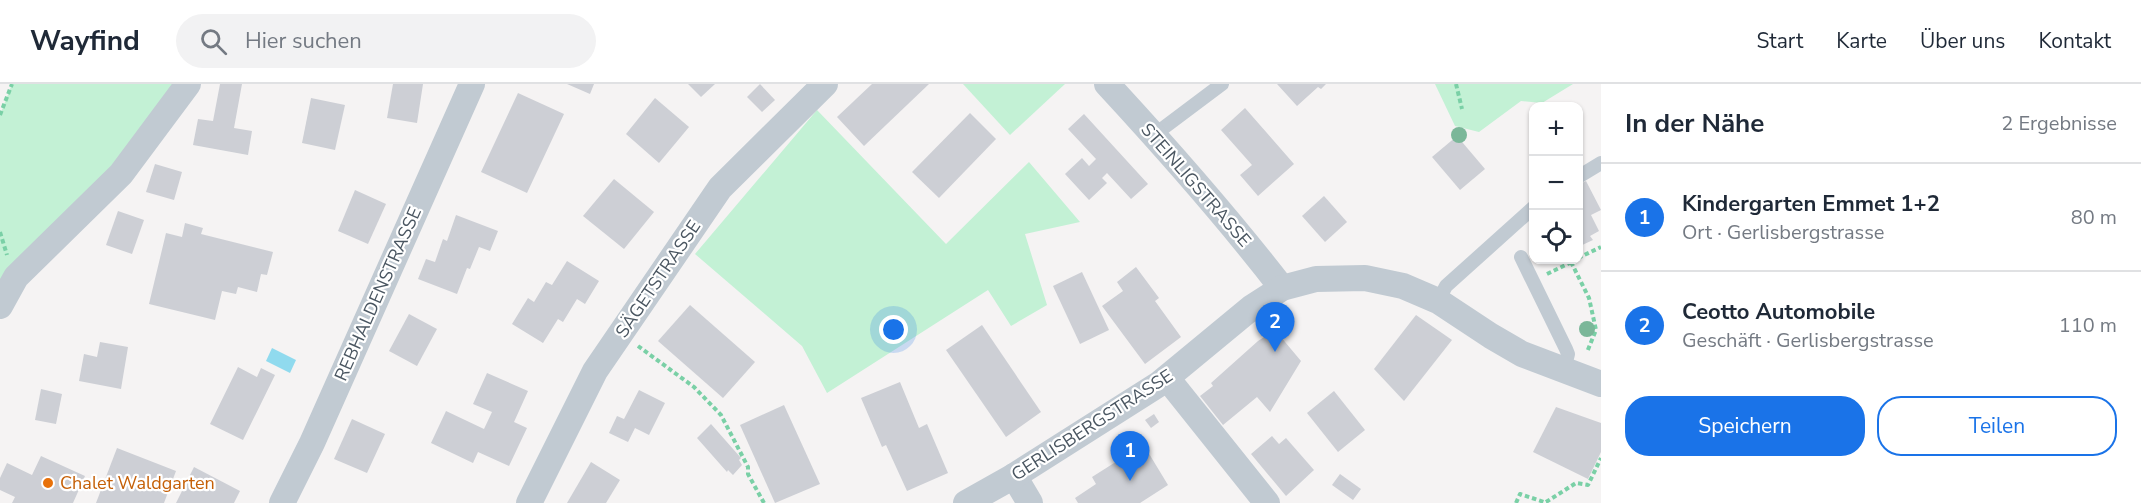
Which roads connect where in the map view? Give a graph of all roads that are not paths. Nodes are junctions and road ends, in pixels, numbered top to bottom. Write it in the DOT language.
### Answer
graph roads {
  1 [pos="188,84"];
  2 [pos="472,84"];
  3 [pos="825,84"];
  4 [pos="1107,84"];
  5 [pos="1222,84"];
  6 [pos="1154,135"];
  7 [pos="1601,163"];
  8 [pos="1583,174"];
  9 [pos="1530,210"];
  10 [pos="1521,257"];
  11 [pos="1282,288"];
  12 [pos="1438,301"];
  13 [pos="0,306"];
  14 [pos="1574,366"];
  15 [pos="1167,378"];
  16 [pos="1601,384"];
  17 [pos="1014,476"];
  18 [pos="282,503"];
  19 [pos="529,503"];
  20 [pos="966,503"];
  21 [pos="1030,503"];
  22 [pos="1267,503"];
  1 -- 13 [label="street"];
  2 -- 18 [label="street, REBHALDENSTRASSE"];
  3 -- 19 [label="street, SÄGETSTRASSE"];
  4 -- 6 [label="street, STEINLIGSTRASSE"];
  5 -- 6 [label="lane"];
  6 -- 11 [label="street, STEINLIGSTRASSE"];
  7 -- 8 [label="lane"];
  9 -- 12 [label="lane"];
  10 -- 14 [label="lane"];
  11 -- 12 [label="street, GERLISBERGSTRASSE"];
  11 -- 15 [label="street, GERLISBERGSTRASSE"];
  12 -- 14 [label="street, GERLISBERGSTRASSE"];
  14 -- 16 [label="street, GERLISBERGSTRASSE"];
  15 -- 17 [label="street, GERLISBERGSTRASSE"];
  15 -- 22 [label="street"];
  17 -- 20 [label="street, GERLISBERGSTRASSE"];
  17 -- 21 [label="street"];
}
